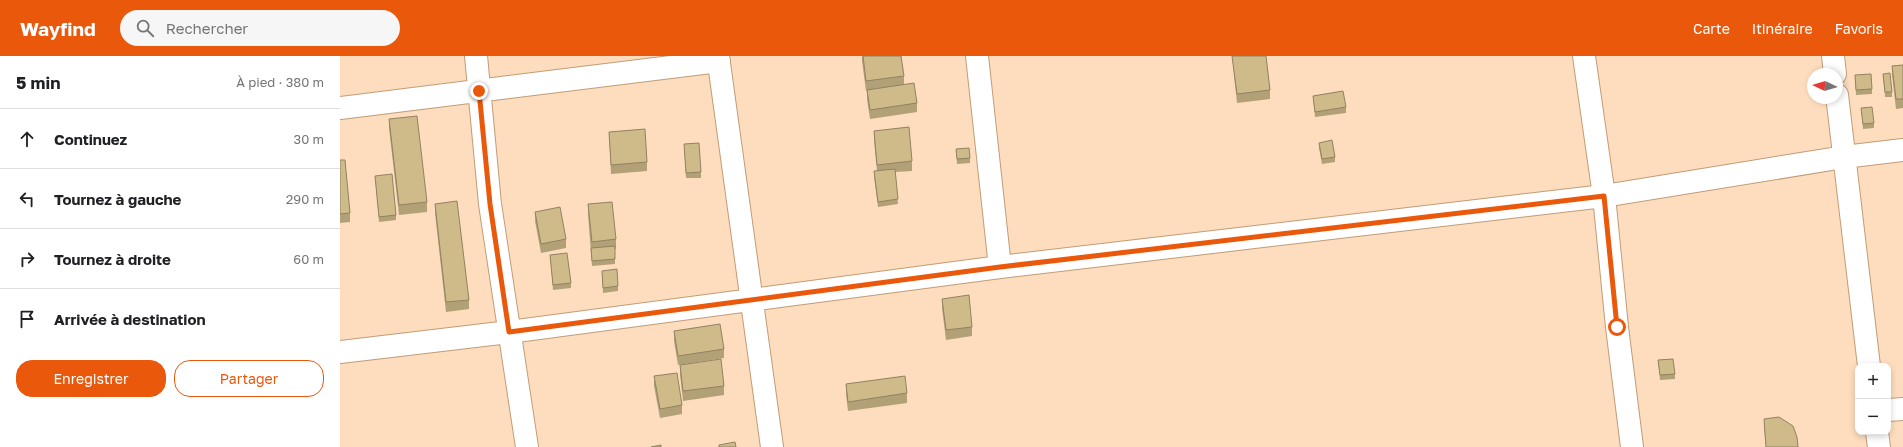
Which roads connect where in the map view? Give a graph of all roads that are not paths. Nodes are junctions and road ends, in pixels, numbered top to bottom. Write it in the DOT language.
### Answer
graph roads {
  1 [pos="476,56"];
  2 [pos="977,56"];
  3 [pos="1584,56"];
  4 [pos="1833,56"];
  5 [pos="719,59"];
  6 [pos="1834,68"];
  7 [pos="479,91"];
  8 [pos="1838,104"];
  9 [pos="340,108"];
  10 [pos="1903,150"];
  11 [pos="1844,157"];
  12 [pos="1604,196"];
  13 [pos="1000,267"];
  14 [pos="752,299"];
  15 [pos="509,332"];
  16 [pos="340,352"];
  17 [pos="1869,363"];
  18 [pos="1903,409"];
  19 [pos="1891,410"];
  20 [pos="1877,435"];
  21 [pos="527,447"];
  22 [pos="772,447"];
  23 [pos="1632,447"];
  24 [pos="1879,447"];
  1 -- 7 [label="street"];
  2 -- 13 [label="street"];
  3 -- 12 [label="street"];
  4 -- 6 [label="street"];
  5 -- 7 [label="street"];
  5 -- 14 [label="street"];
  7 -- 9 [label="street"];
  7 -- 15 [label="street"];
  8 -- 11 [label="street"];
  10 -- 11 [label="street"];
  11 -- 12 [label="street"];
  11 -- 17 [label="street"];
  12 -- 13 [label="street"];
  12 -- 23 [label="street"];
  13 -- 14 [label="street"];
  14 -- 15 [label="street"];
  14 -- 22 [label="street"];
  15 -- 16 [label="street"];
  15 -- 21 [label="street"];
  18 -- 19 [label="street"];
  20 -- 24 [label="street"];
}
